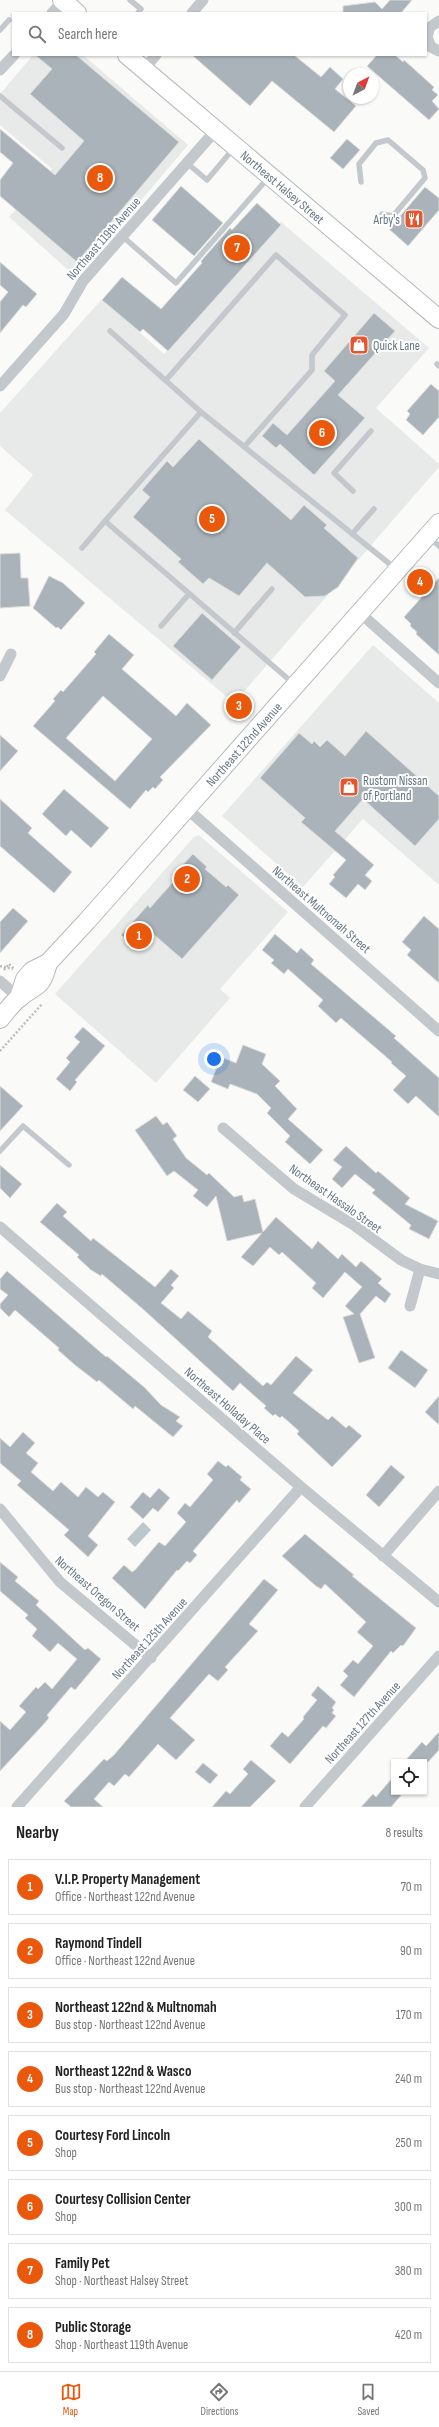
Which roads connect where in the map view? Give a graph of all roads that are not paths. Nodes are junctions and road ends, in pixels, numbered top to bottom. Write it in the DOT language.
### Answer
graph roads {
  1 [pos="130,0"];
  2 [pos="203,0"];
  3 [pos="59,5"];
  4 [pos="75,12"];
  5 [pos="139,12"];
  6 [pos="193,12"];
  7 [pos="9,20"];
  8 [pos="439,21"];
  9 [pos="0,30"];
  10 [pos="439,50"];
  11 [pos="13,56"];
  12 [pos="128,56"];
  13 [pos="155,56"];
  14 [pos="144,69"];
  15 [pos="0,70"];
  16 [pos="0,96"];
  17 [pos="216,130"];
  18 [pos="235,146"];
  19 [pos="62,148"];
  20 [pos="187,163"];
  21 [pos="270,176"];
  22 [pos="362,182"];
  23 [pos="382,214"];
  24 [pos="122,236"];
  25 [pos="439,319"];
  26 [pos="110,331"];
  27 [pos="166,380"];
  28 [pos="0,386"];
  29 [pos="201,412"];
  30 [pos="372,431"];
  31 [pos="244,447"];
  32 [pos="353,491"];
  33 [pos="374,509"];
  34 [pos="105,521"];
  35 [pos="352,534"];
  36 [pos="435,535"];
  37 [pos="82,548"];
  38 [pos="398,570"];
  39 [pos="272,589"];
  40 [pos="189,594"];
  41 [pos="360,613"];
  42 [pos="160,626"];
  43 [pos="234,633"];
  44 [pos="11,654"];
  45 [pos="0,676"];
  46 [pos="439,683"];
  47 [pos="295,686"];
  48 [pos="186,808"];
  49 [pos="0,981"];
  50 [pos="19,998"];
  51 [pos="0,1019"];
  52 [pos="439,1031"];
  53 [pos="223,1128"];
  54 [pos="0,1151"];
  55 [pos="69,1165"];
  56 [pos="0,1227"];
  57 [pos="420,1269"];
  58 [pos="439,1274"];
  59 [pos="410,1306"];
  60 [pos="301,1487"];
  61 [pos="439,1491"];
  62 [pos="0,1509"];
  63 [pos="383,1556"];
  64 [pos="439,1602"];
  65 [pos="439,1656"];
  66 [pos="151,1658"];
  67 [pos="17,1807"];
  68 [pos="305,1807"];
  1 -- 5 [label="lane"];
  2 -- 6 [label="street"];
  3 -- 4 [label="main road"];
  7 -- 9 [label="lane"];
  8 -- 10 [label="street"];
  11 -- 15 [label="street"];
  12 -- 14 [label="main road, Northeast Halsey Street"];
  13 -- 14 [label="street"];
  14 -- 17 [label="main road, Northeast Halsey Street"];
  16 -- 19 [label="lane"];
  17 -- 18 [label="main road, Northeast Halsey Street"];
  17 -- 20 [label="street, Northeast 119th Avenue"];
  18 -- 20 [label="lane"];
  18 -- 21 [label="main road, Northeast Halsey Street"];
  20 -- 24 [label="street, Northeast 119th Avenue"];
  21 -- 24 [label="lane"];
  21 -- 25 [label="main road, Northeast Halsey Street"];
  22 -- 23 [label="lane"];
  24 -- 28 [label="street, Northeast 119th Avenue"];
  26 -- 27 [label="lane"];
  27 -- 29 [label="lane"];
  27 -- 31 [label="lane"];
  29 -- 31 [label="lane"];
  29 -- 34 [label="lane"];
  30 -- 32 [label="lane"];
  31 -- 35 [label="lane"];
  33 -- 35 [label="lane"];
  34 -- 37 [label="lane"];
  34 -- 40 [label="lane"];
  35 -- 38 [label="lane"];
  36 -- 38 [label="main road, Northeast 122nd Avenue"];
  38 -- 41 [label="main road, Northeast 122nd Avenue"];
  39 -- 43 [label="lane"];
  40 -- 42 [label="lane"];
  40 -- 43 [label="lane"];
  41 -- 46 [label="street"];
  41 -- 47 [label="main road, Northeast 122nd Avenue"];
  43 -- 47 [label="lane"];
  44 -- 45 [label="street"];
  47 -- 48 [label="main road, Northeast 122nd Avenue"];
  48 -- 50 [label="main road, Northeast 122nd Avenue"];
  48 -- 52 [label="street, Northeast Multnomah Street"];
  49 -- 50 [label="street"];
  50 -- 51 [label="main road, Northeast 122nd Avenue"];
  53 -- 57 [label="street, Northeast Hassalo Street"];
  54 -- 55 [label="lane"];
  56 -- 60 [label="street, Northeast Holladay Place"];
  57 -- 58 [label="street, Northeast Hassalo Street"];
  57 -- 59 [label="street"];
  60 -- 63 [label="street, Northeast Holladay Place"];
  60 -- 66 [label="street, Northeast 125th Avenue"];
  61 -- 63 [label="street"];
  62 -- 66 [label="street, Northeast Oregon Street"];
  63 -- 64 [label="street, Northeast Holladay Place"];
  65 -- 68 [label="street, Northeast 127th Avenue"];
  66 -- 67 [label="street, Northeast 125th Avenue"];
}
